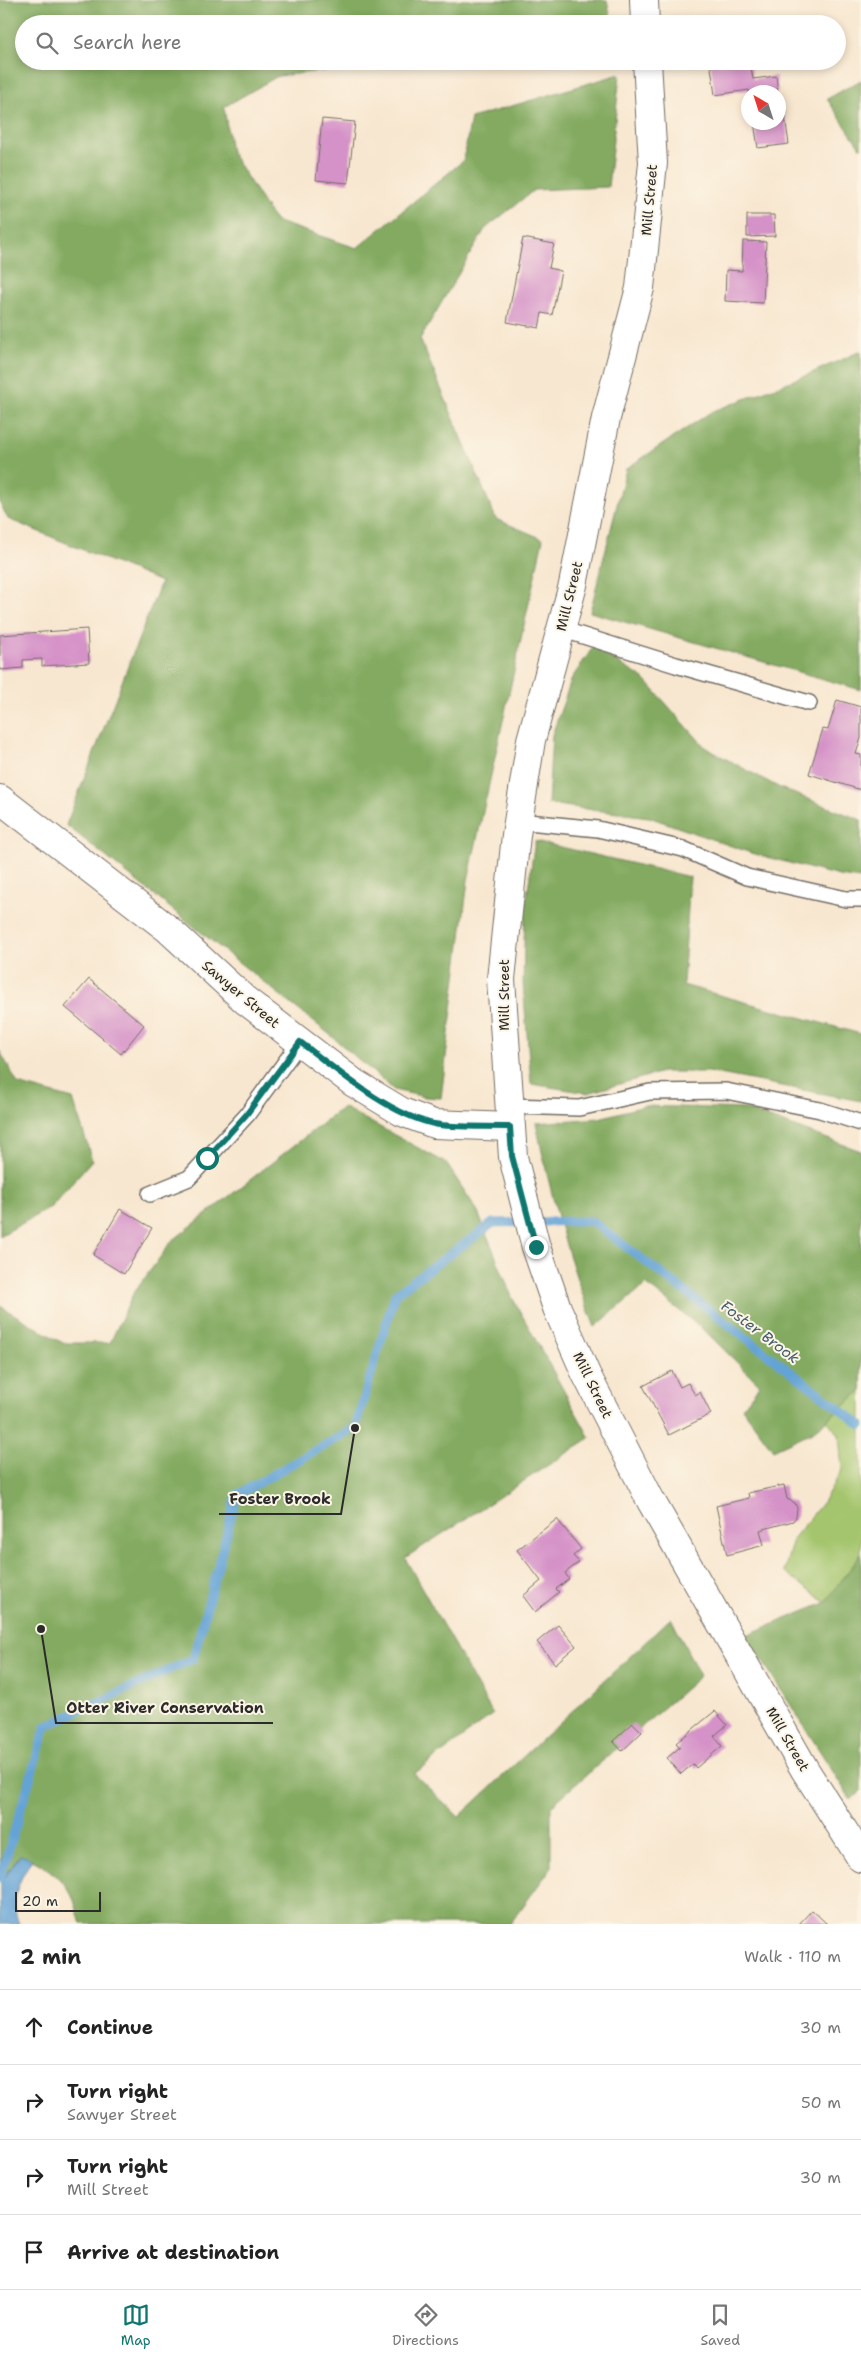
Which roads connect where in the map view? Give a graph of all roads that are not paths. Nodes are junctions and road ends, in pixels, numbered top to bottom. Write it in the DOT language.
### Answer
graph roads {
  1 [pos="644,0"];
  2 [pos="645,15"];
  3 [pos="648,70"];
  4 [pos="561,629"];
  5 [pos="808,703"];
  6 [pos="0,799"];
  7 [pos="518,821"];
  8 [pos="861,899"];
  9 [pos="300,1042"];
  10 [pos="509,1117"];
  11 [pos="861,1122"];
  12 [pos="150,1194"];
  13 [pos="861,1858"];
  1 -- 2 [label="street"];
  3 -- 4 [label="street, Mill Street"];
  4 -- 5 [label="lane"];
  4 -- 7 [label="street, Mill Street"];
  6 -- 9 [label="street, Sawyer Street"];
  7 -- 8 [label="lane"];
  7 -- 10 [label="street, Mill Street"];
  9 -- 10 [label="street, Sawyer Street"];
  9 -- 12 [label="lane"];
  10 -- 11 [label="lane"];
  10 -- 13 [label="street, Mill Street"];
}
